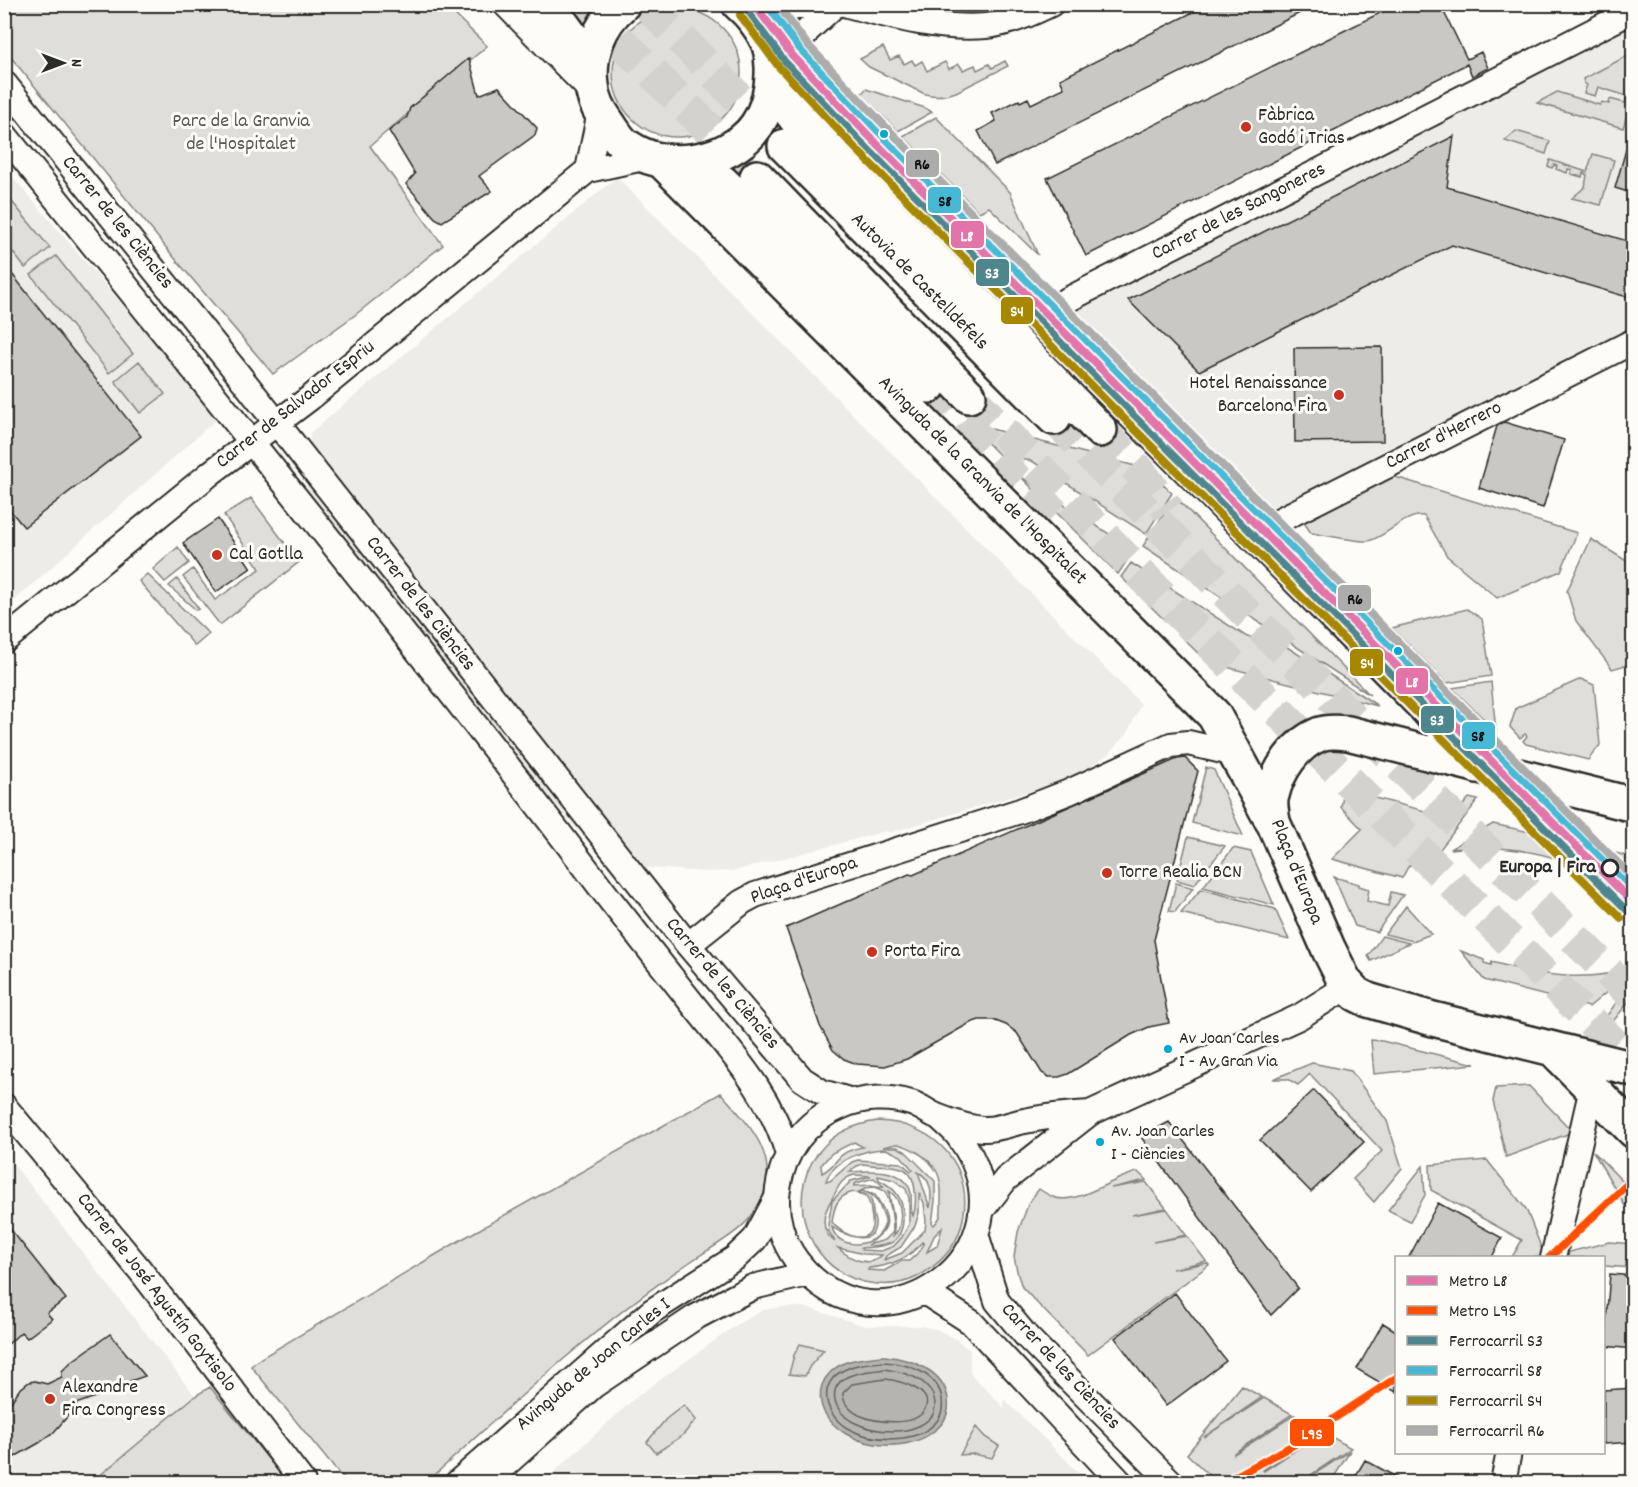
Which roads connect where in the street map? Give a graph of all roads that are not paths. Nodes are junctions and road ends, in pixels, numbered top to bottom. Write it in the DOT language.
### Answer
graph roads {
  1 [pos="504,4"];
  2 [pos="543,4"];
  3 [pos="623,4"];
  4 [pos="810,4"];
  5 [pos="836,4"];
  6 [pos="844,4"];
  7 [pos="1051,4"];
  8 [pos="743,8"];
  9 [pos="1634,10"];
  10 [pos="776,67"];
  11 [pos="4,83"];
  12 [pos="595,89"];
  13 [pos="4,134"];
  14 [pos="785,146"];
  15 [pos="664,160"];
  16 [pos="588,170"];
  17 [pos="757,177"];
  18 [pos="1036,316"];
  19 [pos="1634,341"];
  20 [pos="929,386"];
  21 [pos="969,396"];
  22 [pos="1054,418"];
  23 [pos="277,423"];
  24 [pos="1100,430"];
  25 [pos="251,442"];
  26 [pos="1254,533"];
  27 [pos="4,641"];
  28 [pos="1236,754"];
  29 [pos="1477,766"];
  30 [pos="1634,805"];
  31 [pos="1273,822"];
  32 [pos="688,945"];
  33 [pos="1348,986"];
  34 [pos="1553,1048"];
  35 [pos="1634,1069"];
  36 [pos="1592,1088"];
  37 [pos="852,1101"];
  38 [pos="4,1106"];
  39 [pos="1090,1113"];
  40 [pos="939,1117"];
  41 [pos="1634,1131"];
  42 [pos="788,1154"];
  43 [pos="777,1198"];
  44 [pos="979,1223"];
  45 [pos="1553,1256"];
  46 [pos="807,1274"];
  47 [pos="926,1293"];
  48 [pos="1509,1454"];
  49 [pos="303,1482"];
  50 [pos="458,1482"];
  51 [pos="486,1482"];
  52 [pos="1120,1482"];
  53 [pos="1171,1482"];
  54 [pos="1503,1482"];
  1 -- 12 [label="street"];
  2 -- 12 [label="main road"];
  3 -- 12 [label="main road"];
  4 -- 8 [label="street"];
  5 -- 10 [label="street"];
  6 -- 7 [label="street"];
  8 -- 10 [label="main road"];
  9 -- 18 [label="street, Carrer de les Sangoneres"];
  10 -- 15 [label="main road"];
  10 -- 18 [label="main road"];
  10 -- 24 [label="main road"];
  11 -- 23 [label="street, Carrer de les Ciències"];
  12 -- 15 [label="main road"];
  12 -- 16 [label="street"];
  13 -- 25 [label="street, Carrer de les Ciències"];
  14 -- 22 [label="main road, Autovia de Castelldefels"];
  15 -- 16 [label="street, Carrer de Salvador Espriu"];
  15 -- 20 [label="main road"];
  15 -- 28 [label="main road, Avinguda de la Granvia de l'Hospitalet"];
  16 -- 23 [label="street, Carrer de Salvador Espriu"];
  17 -- 21 [label="main road"];
  18 -- 26 [label="main road"];
  19 -- 26 [label="street, Carrer d'Herrero"];
  23 -- 25 [label="street, Carrer de Salvador Espriu"];
  23 -- 32 [label="street, Carrer de les Ciències"];
  25 -- 27 [label="street, Carrer de Salvador Espriu"];
  25 -- 42 [label="street, Carrer de les Ciències"];
  26 -- 29 [label="main road"];
  28 -- 31 [label="main road, Avinguda de la Granvia de l'Hospitalet"];
  28 -- 32 [label="street, Plaça d'Europa"];
  29 -- 30 [label="main road, Plaça d'Europa"];
  29 -- 31 [label="main road, Plaça d'Europa"];
  31 -- 33 [label="main road, Plaça d'Europa"];
  32 -- 37 [label="street, Carrer de les Ciències"];
  33 -- 34 [label="main road"];
  33 -- 39 [label="street"];
  34 -- 35 [label="main road"];
  34 -- 36 [label="main road"];
  36 -- 41 [label="main road"];
  36 -- 45 [label="street"];
  37 -- 40 [label="street"];
  37 -- 42 [label="street"];
  38 -- 49 [label="street, Carrer de José Agustín Goytisolo"];
  39 -- 40 [label="street"];
  39 -- 44 [label="street"];
  40 -- 44 [label="street"];
  42 -- 43 [label="street"];
  43 -- 46 [label="street"];
  43 -- 50 [label="street, Avinguda de Joan Carles I"];
  44 -- 47 [label="street"];
  44 -- 53 [label="street, Carrer de les Ciències"];
  46 -- 47 [label="street"];
  46 -- 51 [label="street, Avinguda de Joan Carles I"];
  47 -- 52 [label="street, Carrer de les Ciències"];
  48 -- 54 [label="street"];
}
